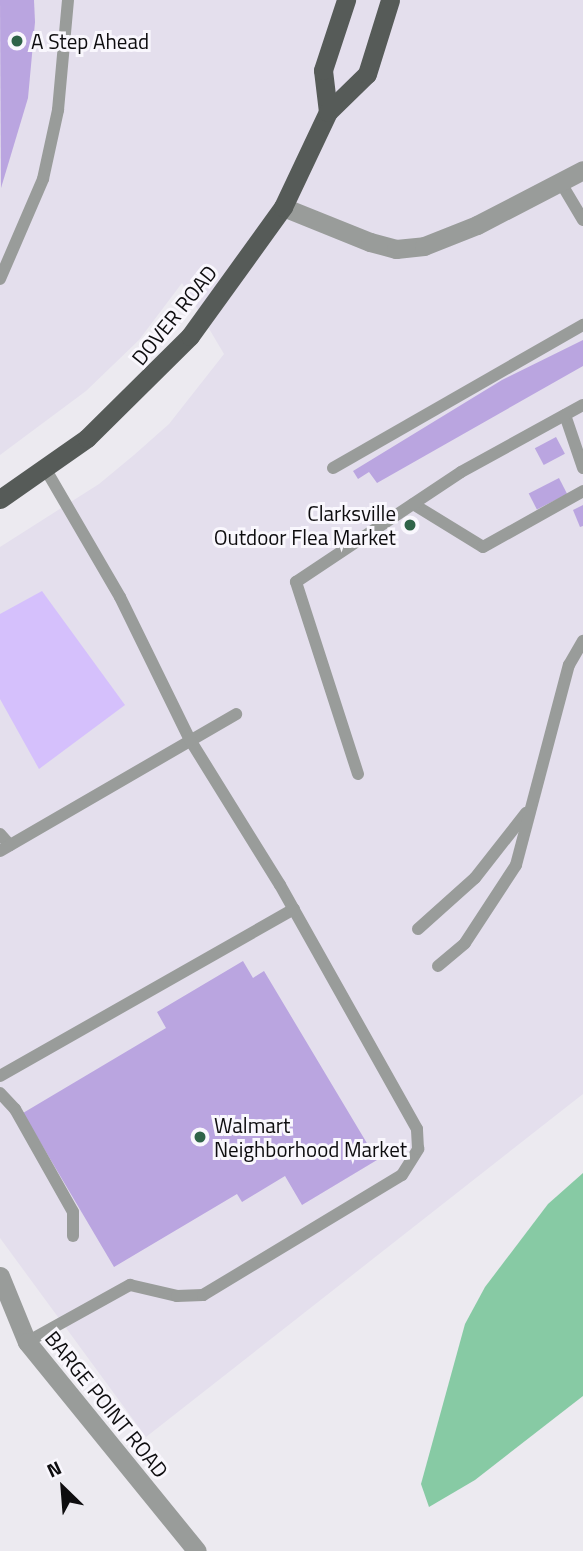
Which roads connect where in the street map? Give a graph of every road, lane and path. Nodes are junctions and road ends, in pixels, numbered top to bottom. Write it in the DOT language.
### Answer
graph roads {
  1 [pos="68,0"];
  2 [pos="346,0"];
  3 [pos="390,0"];
  4 [pos="328,112"];
  5 [pos="583,170"];
  6 [pos="561,183"];
  7 [pos="283,207"];
  8 [pos="583,220"];
  9 [pos="0,279"];
  10 [pos="583,324"];
  11 [pos="583,405"];
  12 [pos="565,415"];
  13 [pos="333,468"];
  14 [pos="583,468"];
  15 [pos="46,470"];
  16 [pos="583,491"];
  17 [pos="0,499"];
  18 [pos="413,505"];
  19 [pos="583,641"];
  20 [pos="236,714"];
  21 [pos="190,740"];
  22 [pos="358,774"];
  23 [pos="530,807"];
  24 [pos="0,834"];
  25 [pos="5,848"];
  26 [pos="294,909"];
  27 [pos="418,929"];
  28 [pos="438,967"];
  29 [pos="0,1076"];
  30 [pos="0,1093"];
  31 [pos="74,1236"];
  32 [pos="0,1276"];
  33 [pos="27,1342"];
  34 [pos="197,1551"];
  1 -- 9 [label="lane"];
  2 -- 4 [label="main road"];
  3 -- 4 [label="main road, DOVER ROAD"];
  4 -- 7 [label="main road, DOVER ROAD"];
  5 -- 6 [label="street"];
  6 -- 7 [label="street"];
  6 -- 8 [label="lane"];
  7 -- 15 [label="main road, DOVER ROAD"];
  10 -- 13 [label="lane"];
  11 -- 12 [label="lane"];
  12 -- 14 [label="lane"];
  12 -- 18 [label="lane"];
  15 -- 17 [label="main road, DOVER ROAD"];
  15 -- 21 [label="lane"];
  16 -- 18 [label="lane"];
  18 -- 22 [label="lane"];
  19 -- 23 [label="lane"];
  20 -- 21 [label="lane"];
  21 -- 25 [label="lane"];
  21 -- 26 [label="lane"];
  23 -- 27 [label="lane"];
  23 -- 28 [label="lane"];
  24 -- 25 [label="lane"];
  26 -- 29 [label="lane"];
  26 -- 33 [label="lane"];
  30 -- 31 [label="lane"];
  32 -- 33 [label="street, BARGE POINT ROAD"];
  33 -- 34 [label="street, BARGE POINT ROAD"];
}
